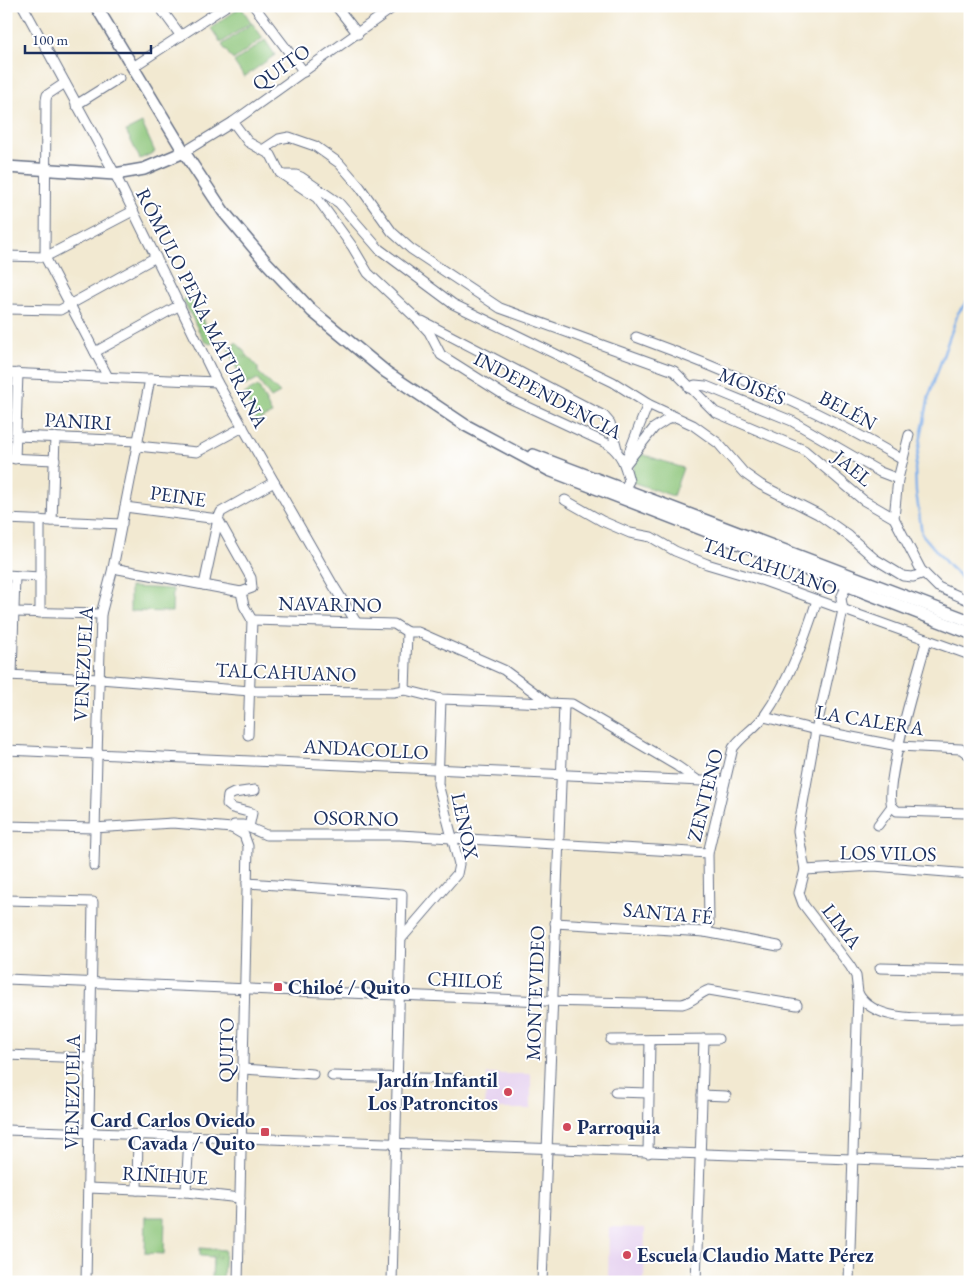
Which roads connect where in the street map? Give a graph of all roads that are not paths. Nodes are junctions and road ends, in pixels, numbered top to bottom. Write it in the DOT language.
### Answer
graph roads {
  1 [pos="23,6"];
  2 [pos="158,6"];
  3 [pos="226,6"];
  4 [pos="254,6"];
  5 [pos="336,6"];
  6 [pos="396,6"];
  7 [pos="100,8"];
  8 [pos="358,34"];
  9 [pos="181,36"];
  10 [pos="133,67"];
  11 [pos="304,72"];
  12 [pos="119,78"];
  13 [pos="65,83"];
  14 [pos="76,105"];
  15 [pos="233,122"];
  16 [pos="264,149"];
  17 [pos="184,152"];
  18 [pos="6,167"];
  19 [pos="44,170"];
  20 [pos="115,174"];
  21 [pos="284,175"];
  22 [pos="133,212"];
  23 [pos="6,256"];
  24 [pos="156,257"];
  25 [pos="45,258"];
  26 [pos="70,305"];
  27 [pos="180,305"];
  28 [pos="6,309"];
  29 [pos="417,319"];
  30 [pos="636,337"];
  31 [pos="95,352"];
  32 [pos="6,373"];
  33 [pos="18,373"];
  34 [pos="108,377"];
  35 [pos="150,379"];
  36 [pos="217,382"];
  37 [pos="689,388"];
  38 [pos="648,404"];
  39 [pos="674,418"];
  40 [pos="242,427"];
  41 [pos="909,435"];
  42 [pos="16,436"];
  43 [pos="55,437"];
  44 [pos="494,440"];
  45 [pos="138,444"];
  46 [pos="616,450"];
  47 [pos="11,459"];
  48 [pos="54,460"];
  49 [pos="903,460"];
  50 [pos="625,465"];
  51 [pos="898,479"];
  52 [pos="274,482"];
  53 [pos="623,491"];
  54 [pos="565,500"];
  55 [pos="125,507"];
  56 [pos="894,518"];
  57 [pos="6,519"];
  58 [pos="218,519"];
  59 [pos="40,520"];
  60 [pos="52,521"];
  61 [pos="122,524"];
  62 [pos="723,534"];
  63 [pos="113,568"];
  64 [pos="924,573"];
  65 [pos="11,575"];
  66 [pos="40,577"];
  67 [pos="848,582"];
  68 [pos="204,585"];
  69 [pos="241,592"];
  70 [pos="841,598"];
  71 [pos="817,600"];
  72 [pos="970,602"];
  73 [pos="831,605"];
  74 [pos="843,610"];
  75 [pos="14,612"];
  76 [pos="40,613"];
  77 [pos="101,614"];
  78 [pos="252,620"];
  79 [pos="970,621"];
  80 [pos="356,622"];
  81 [pos="408,632"];
  82 [pos="970,634"];
  83 [pos="927,639"];
  84 [pos="970,655"];
  85 [pos="9,675"];
  86 [pos="100,679"];
  87 [pos="250,690"];
  88 [pos="405,690"];
  89 [pos="441,699"];
  90 [pos="546,702"];
  91 [pos="564,705"];
  92 [pos="764,717"];
  93 [pos="816,730"];
  94 [pos="248,735"];
  95 [pos="898,746"];
  96 [pos="6,750"];
  97 [pos="96,753"];
  98 [pos="970,756"];
  99 [pos="439,770"];
  100 [pos="561,774"];
  101 [pos="698,781"];
  102 [pos="724,782"];
  103 [pos="255,790"];
  104 [pos="892,806"];
  105 [pos="965,813"];
  106 [pos="878,825"];
  107 [pos="6,826"];
  108 [pos="249,827"];
  109 [pos="94,828"];
  110 [pos="232,828"];
  111 [pos="452,838"];
  112 [pos="558,845"];
  113 [pos="708,853"];
  114 [pos="94,866"];
  115 [pos="805,870"];
  116 [pos="970,874"];
  117 [pos="247,883"];
  118 [pos="6,900"];
  119 [pos="555,923"];
  120 [pos="705,932"];
  121 [pos="401,939"];
  122 [pos="778,946"];
  123 [pos="880,968"];
  124 [pos="970,970"];
  125 [pos="6,979"];
  126 [pos="92,983"];
  127 [pos="245,989"];
  128 [pos="858,993"];
  129 [pos="400,995"];
  130 [pos="552,1002"];
  131 [pos="797,1006"];
  132 [pos="970,1018"];
  133 [pos="704,1039"];
  134 [pos="718,1039"];
  135 [pos="611,1040"];
  136 [pos="650,1040"];
  137 [pos="6,1055"];
  138 [pos="90,1058"];
  139 [pos="243,1069"];
  140 [pos="313,1074"];
  141 [pos="332,1076"];
  142 [pos="398,1077"];
  143 [pos="460,1079"];
  144 [pos="615,1092"];
  145 [pos="649,1093"];
  146 [pos="702,1095"];
  147 [pos="726,1096"];
  148 [pos="6,1130"];
  149 [pos="89,1133"];
  150 [pos="138,1134"];
  151 [pos="189,1136"];
  152 [pos="242,1138"];
  153 [pos="396,1143"];
  154 [pos="547,1149"];
  155 [pos="648,1152"];
  156 [pos="701,1154"];
  157 [pos="853,1159"];
  158 [pos="970,1162"];
  159 [pos="88,1188"];
  160 [pos="137,1190"];
  161 [pos="186,1192"];
  162 [pos="240,1198"];
  163 [pos="10,1281"];
  164 [pos="45,1282"];
  165 [pos="86,1282"];
  166 [pos="238,1282"];
  167 [pos="392,1282"];
  168 [pos="542,1282"];
  169 [pos="696,1282"];
  170 [pos="849,1282"];
  1 -- 13 [label="street, RÓMULO PEÑA MATURANA"];
  2 -- 9 [label="street"];
  3 -- 9 [label="street"];
  4 -- 11 [label="street"];
  5 -- 8 [label="street"];
  6 -- 8 [label="street, QUITO"];
  7 -- 10 [label="main road"];
  8 -- 11 [label="street, QUITO"];
  9 -- 10 [label="street"];
  10 -- 17 [label="main road"];
  11 -- 15 [label="street, QUITO"];
  12 -- 14 [label="street"];
  13 -- 14 [label="street, RÓMULO PEÑA MATURANA"];
  13 -- 19 [label="street"];
  14 -- 20 [label="street, RÓMULO PEÑA MATURANA"];
  15 -- 16 [label="street, INDEPENDENCIA"];
  15 -- 17 [label="street, QUITO"];
  16 -- 21 [label="street, INDEPENDENCIA"];
  16 -- 37 [label="street, MOISÉS"];
  17 -- 20 [label="main road"];
  17 -- 44 [label="main road"];
  18 -- 19 [label="main road"];
  19 -- 20 [label="main road"];
  19 -- 25 [label="street"];
  20 -- 22 [label="street, RÓMULO PEÑA MATURANA"];
  21 -- 29 [label="street, INDEPENDENCIA"];
  21 -- 38 [label="street"];
  22 -- 24 [label="street, RÓMULO PEÑA MATURANA"];
  22 -- 25 [label="street"];
  23 -- 25 [label="street"];
  24 -- 26 [label="street"];
  24 -- 27 [label="street, RÓMULO PEÑA MATURANA"];
  25 -- 26 [label="street"];
  26 -- 28 [label="street"];
  26 -- 31 [label="street"];
  27 -- 31 [label="street"];
  27 -- 36 [label="street, RÓMULO PEÑA MATURANA"];
  29 -- 46 [label="street, INDEPENDENCIA"];
  29 -- 46 [label="street"];
  30 -- 49 [label="street, BELÉN"];
  31 -- 34 [label="street"];
  32 -- 33 [label="street"];
  33 -- 34 [label="street"];
  33 -- 42 [label="street"];
  34 -- 35 [label="street"];
  35 -- 36 [label="street"];
  35 -- 45 [label="street, VENEZUELA"];
  36 -- 40 [label="street, RÓMULO PEÑA MATURANA"];
  37 -- 51 [label="street, MOISÉS"];
  37 -- 56 [label="street, JAEL"];
  38 -- 39 [label="street"];
  38 -- 50 [label="street"];
  39 -- 50 [label="street"];
  39 -- 64 [label="street"];
  40 -- 45 [label="street, PANIRI"];
  40 -- 52 [label="street, RÓMULO PEÑA MATURANA"];
  41 -- 49 [label="street"];
  42 -- 43 [label="street, PANIRI"];
  42 -- 47 [label="street"];
  43 -- 45 [label="street, PANIRI"];
  43 -- 48 [label="street"];
  44 -- 53 [label="main road"];
  44 -- 62 [label="main road"];
  45 -- 55 [label="street, VENEZUELA"];
  46 -- 50 [label="street, INDEPENDENCIA"];
  47 -- 48 [label="street, PANIRI"];
  48 -- 60 [label="street"];
  49 -- 51 [label="street"];
  50 -- 53 [label="street, INDEPENDENCIA"];
  51 -- 56 [label="street"];
  52 -- 58 [label="street, PEINE"];
  52 -- 80 [label="street, RÓMULO PEÑA MATURANA"];
  53 -- 62 [label="main road"];
  54 -- 71 [label="street, TALCAHUANO"];
  55 -- 58 [label="street, PEINE"];
  55 -- 61 [label="street, VENEZUELA"];
  56 -- 64 [label="street"];
  57 -- 59 [label="street"];
  58 -- 68 [label="street"];
  58 -- 69 [label="street"];
  59 -- 60 [label="street"];
  59 -- 66 [label="street"];
  60 -- 61 [label="street"];
  61 -- 63 [label="street, VENEZUELA"];
  62 -- 67 [label="main road"];
  63 -- 68 [label="street"];
  63 -- 77 [label="street, VENEZUELA"];
  64 -- 72 [label="street"];
  65 -- 66 [label="street"];
  65 -- 75 [label="street"];
  66 -- 76 [label="street"];
  67 -- 70 [label="street"];
  67 -- 79 [label="main road"];
  67 -- 82 [label="main road"];
  68 -- 69 [label="street"];
  69 -- 78 [label="street, NAVARINO"];
  70 -- 73 [label="street"];
  70 -- 74 [label="street, LIMA"];
  71 -- 73 [label="street, TALCAHUANO"];
  71 -- 92 [label="street, ZENTENO"];
  73 -- 74 [label="street, TALCAHUANO"];
  74 -- 83 [label="street, TALCAHUANO"];
  74 -- 93 [label="street, LIMA"];
  75 -- 76 [label="street"];
  75 -- 85 [label="street"];
  76 -- 77 [label="street"];
  77 -- 86 [label="street, VENEZUELA"];
  78 -- 80 [label="street, NAVARINO"];
  78 -- 87 [label="street"];
  80 -- 81 [label="street, NAVARINO"];
  81 -- 88 [label="street"];
  81 -- 90 [label="street, NAVARINO"];
  83 -- 84 [label="street, TALCAHUANO"];
  83 -- 95 [label="street"];
  85 -- 86 [label="street, TALCAHUANO"];
  86 -- 87 [label="street, TALCAHUANO"];
  86 -- 97 [label="street, VENEZUELA"];
  87 -- 88 [label="street, TALCAHUANO"];
  87 -- 94 [label="street"];
  88 -- 89 [label="street, TALCAHUANO"];
  89 -- 90 [label="street, TALCAHUANO"];
  89 -- 99 [label="street, LENOX"];
  90 -- 91 [label="street, TALCAHUANO"];
  91 -- 100 [label="street, MONTEVIDEO"];
  91 -- 101 [label="street"];
  92 -- 93 [label="street, LA CALERA"];
  92 -- 102 [label="street, ZENTENO"];
  93 -- 95 [label="street, LA CALERA"];
  93 -- 115 [label="street, LIMA"];
  95 -- 98 [label="street, LA CALERA"];
  95 -- 104 [label="street"];
  96 -- 97 [label="street, ANDACOLLO"];
  97 -- 99 [label="street, ANDACOLLO"];
  97 -- 109 [label="street, VENEZUELA"];
  99 -- 100 [label="street, ANDACOLLO"];
  99 -- 111 [label="street, LENOX"];
  100 -- 101 [label="street, ANDACOLLO"];
  100 -- 112 [label="street, MONTEVIDEO"];
  101 -- 102 [label="street, ANDACOLLO"];
  102 -- 113 [label="street, ZENTENO"];
  103 -- 108 [label="street"];
  104 -- 105 [label="street"];
  104 -- 106 [label="street"];
  107 -- 109 [label="street, OSORNO"];
  108 -- 110 [label="street, OSORNO"];
  108 -- 111 [label="street, OSORNO"];
  109 -- 110 [label="street, OSORNO"];
  109 -- 114 [label="street, VENEZUELA"];
  110 -- 117 [label="street, QUITO"];
  111 -- 112 [label="street, OSORNO"];
  111 -- 121 [label="street, LENOX"];
  112 -- 113 [label="street, OSORNO"];
  112 -- 119 [label="street, MONTEVIDEO"];
  113 -- 120 [label="street, ZENTENO"];
  115 -- 116 [label="street, LOS VILOS"];
  115 -- 128 [label="street, LIMA"];
  117 -- 121 [label="street"];
  117 -- 127 [label="street, QUITO"];
  118 -- 126 [label="street, VENEZUELA"];
  119 -- 120 [label="street, SANTA FÉ"];
  119 -- 130 [label="street, MONTEVIDEO"];
  120 -- 122 [label="street, SANTA FÉ"];
  121 -- 129 [label="street"];
  123 -- 124 [label="street"];
  125 -- 126 [label="street, CHILOÉ"];
  126 -- 127 [label="street, CHILOÉ"];
  126 -- 138 [label="street, VENEZUELA"];
  127 -- 129 [label="street, CHILOÉ"];
  127 -- 139 [label="street, QUITO"];
  128 -- 132 [label="street"];
  128 -- 157 [label="street, LIMA"];
  129 -- 130 [label="street, CHILOÉ"];
  129 -- 142 [label="street"];
  130 -- 131 [label="street, CHILOÉ"];
  130 -- 154 [label="street, MONTEVIDEO"];
  133 -- 134 [label="street"];
  133 -- 136 [label="street"];
  133 -- 146 [label="street"];
  135 -- 136 [label="street"];
  136 -- 145 [label="street"];
  137 -- 138 [label="street"];
  138 -- 149 [label="street, VENEZUELA"];
  139 -- 140 [label="street"];
  139 -- 152 [label="street, QUITO"];
  141 -- 142 [label="street"];
  142 -- 143 [label="street"];
  142 -- 153 [label="street"];
  144 -- 145 [label="street"];
  145 -- 155 [label="street"];
  146 -- 147 [label="street"];
  146 -- 156 [label="street"];
  148 -- 149 [label="street"];
  149 -- 150 [label="street"];
  149 -- 159 [label="street, VENEZUELA"];
  150 -- 151 [label="street"];
  150 -- 160 [label="street"];
  151 -- 152 [label="street"];
  151 -- 161 [label="street"];
  152 -- 153 [label="street"];
  152 -- 162 [label="street, QUITO"];
  153 -- 154 [label="street"];
  153 -- 167 [label="street"];
  154 -- 155 [label="street"];
  154 -- 168 [label="street, MONTEVIDEO"];
  155 -- 156 [label="street"];
  156 -- 157 [label="street"];
  156 -- 169 [label="street"];
  157 -- 158 [label="street"];
  157 -- 170 [label="street, LIMA"];
  159 -- 160 [label="street, RIÑIHUE"];
  159 -- 165 [label="street, VENEZUELA"];
  160 -- 161 [label="street, RIÑIHUE"];
  161 -- 162 [label="street, RIÑIHUE"];
  162 -- 166 [label="street, QUITO"];
  163 -- 164 [label="street"];
}
